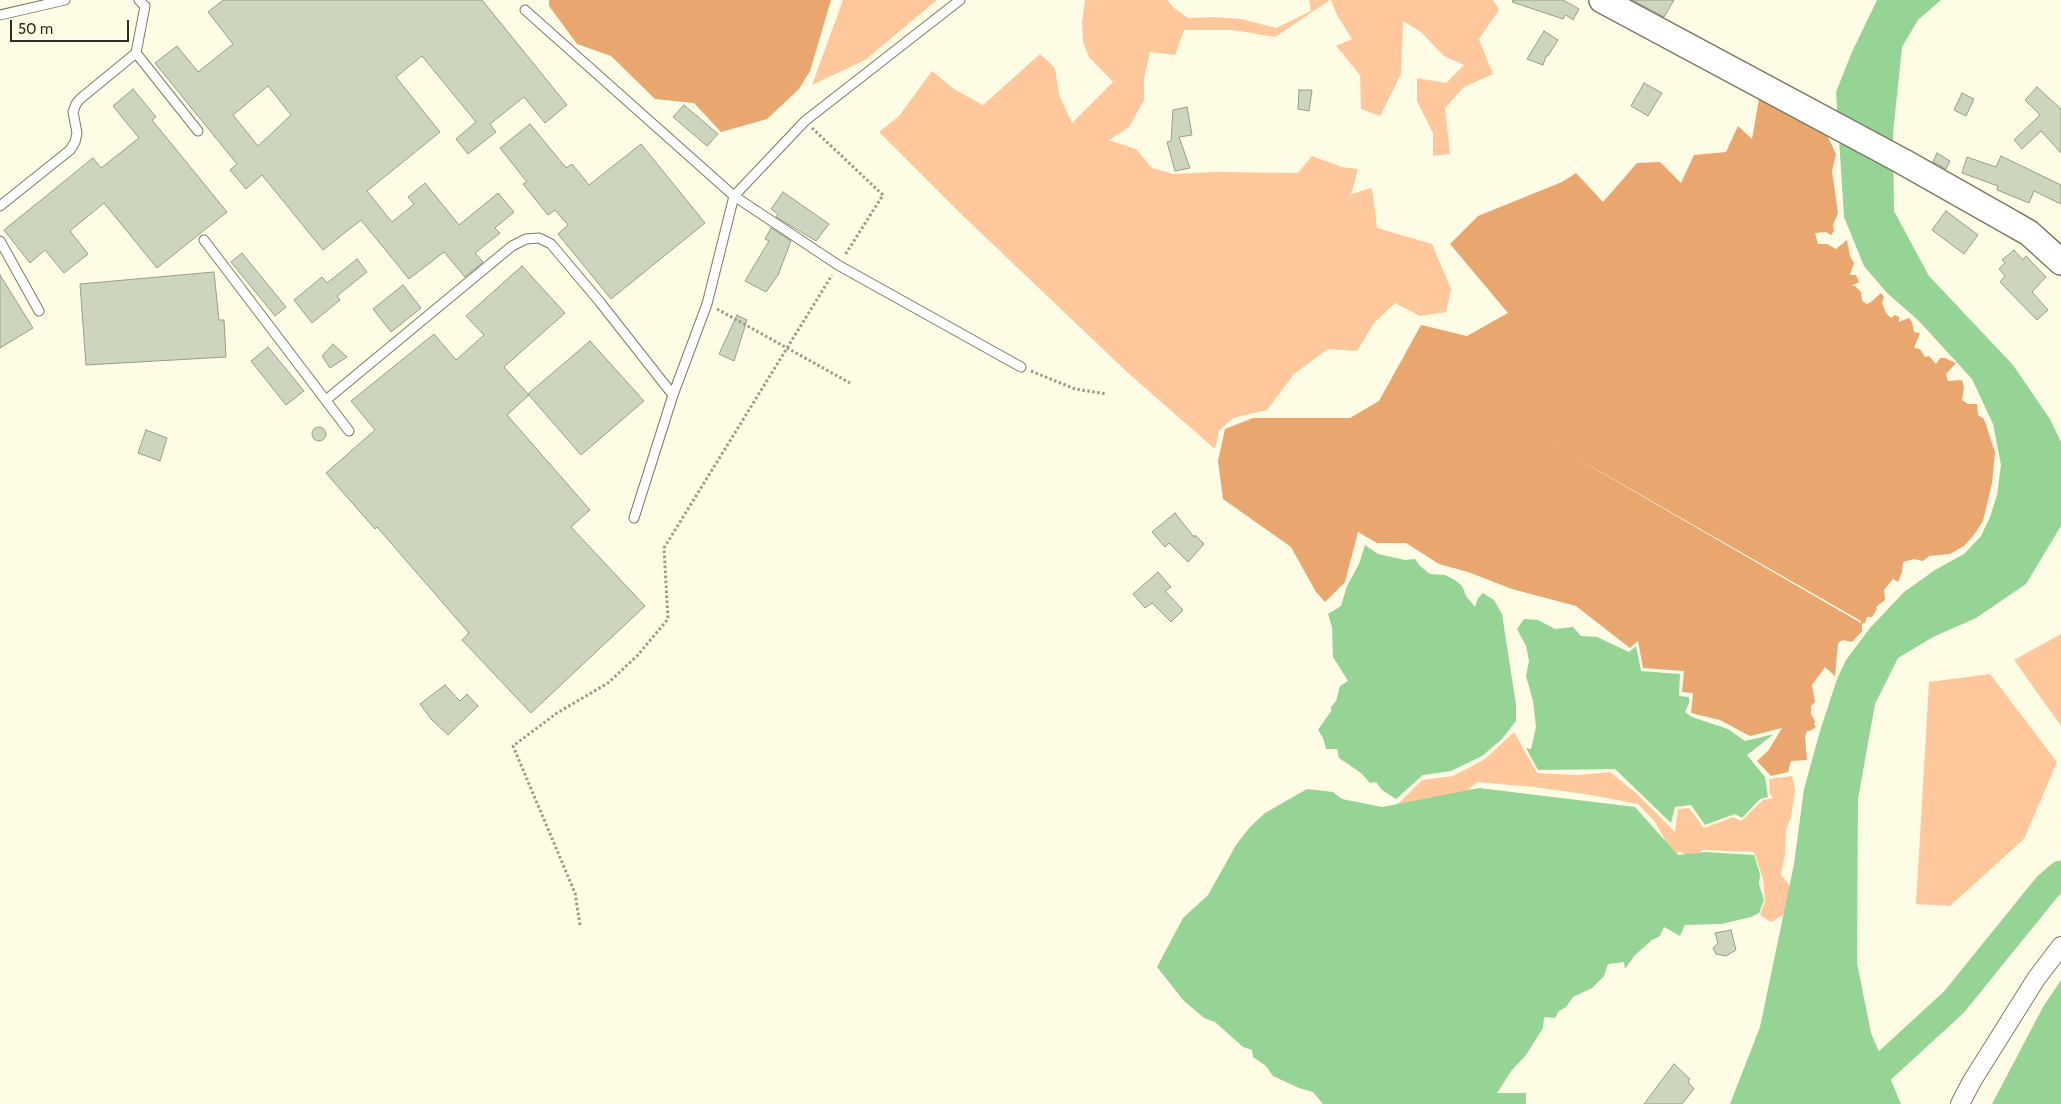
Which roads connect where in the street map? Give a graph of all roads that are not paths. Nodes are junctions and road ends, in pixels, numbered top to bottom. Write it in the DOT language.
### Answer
graph roads {
  1 [pos="65,0"];
  2 [pos="960,0"];
  3 [pos="1602,0"];
  4 [pos="146,2"];
  5 [pos="526,10"];
  6 [pos="0,14"];
  7 [pos="136,53"];
  8 [pos="198,131"];
  9 [pos="734,196"];
  10 [pos="0,206"];
  11 [pos="204,240"];
  12 [pos="0,241"];
  13 [pos="2061,262"];
  14 [pos="38,311"];
  15 [pos="1021,367"];
  16 [pos="673,395"];
  17 [pos="326,400"];
  18 [pos="349,431"];
  19 [pos="634,518"];
  20 [pos="2061,946"];
  21 [pos="1960,1104"];
  1 -- 6 [label="lane"];
  2 -- 9 [label="lane"];
  3 -- 13 [label="street"];
  4 -- 7 [label="lane"];
  5 -- 9 [label="lane"];
  7 -- 8 [label="lane"];
  7 -- 10 [label="lane"];
  9 -- 15 [label="lane"];
  9 -- 16 [label="lane"];
  11 -- 17 [label="lane"];
  12 -- 14 [label="lane"];
  16 -- 17 [label="lane"];
  16 -- 19 [label="lane"];
  17 -- 18 [label="lane"];
  20 -- 21 [label="street"];
}
